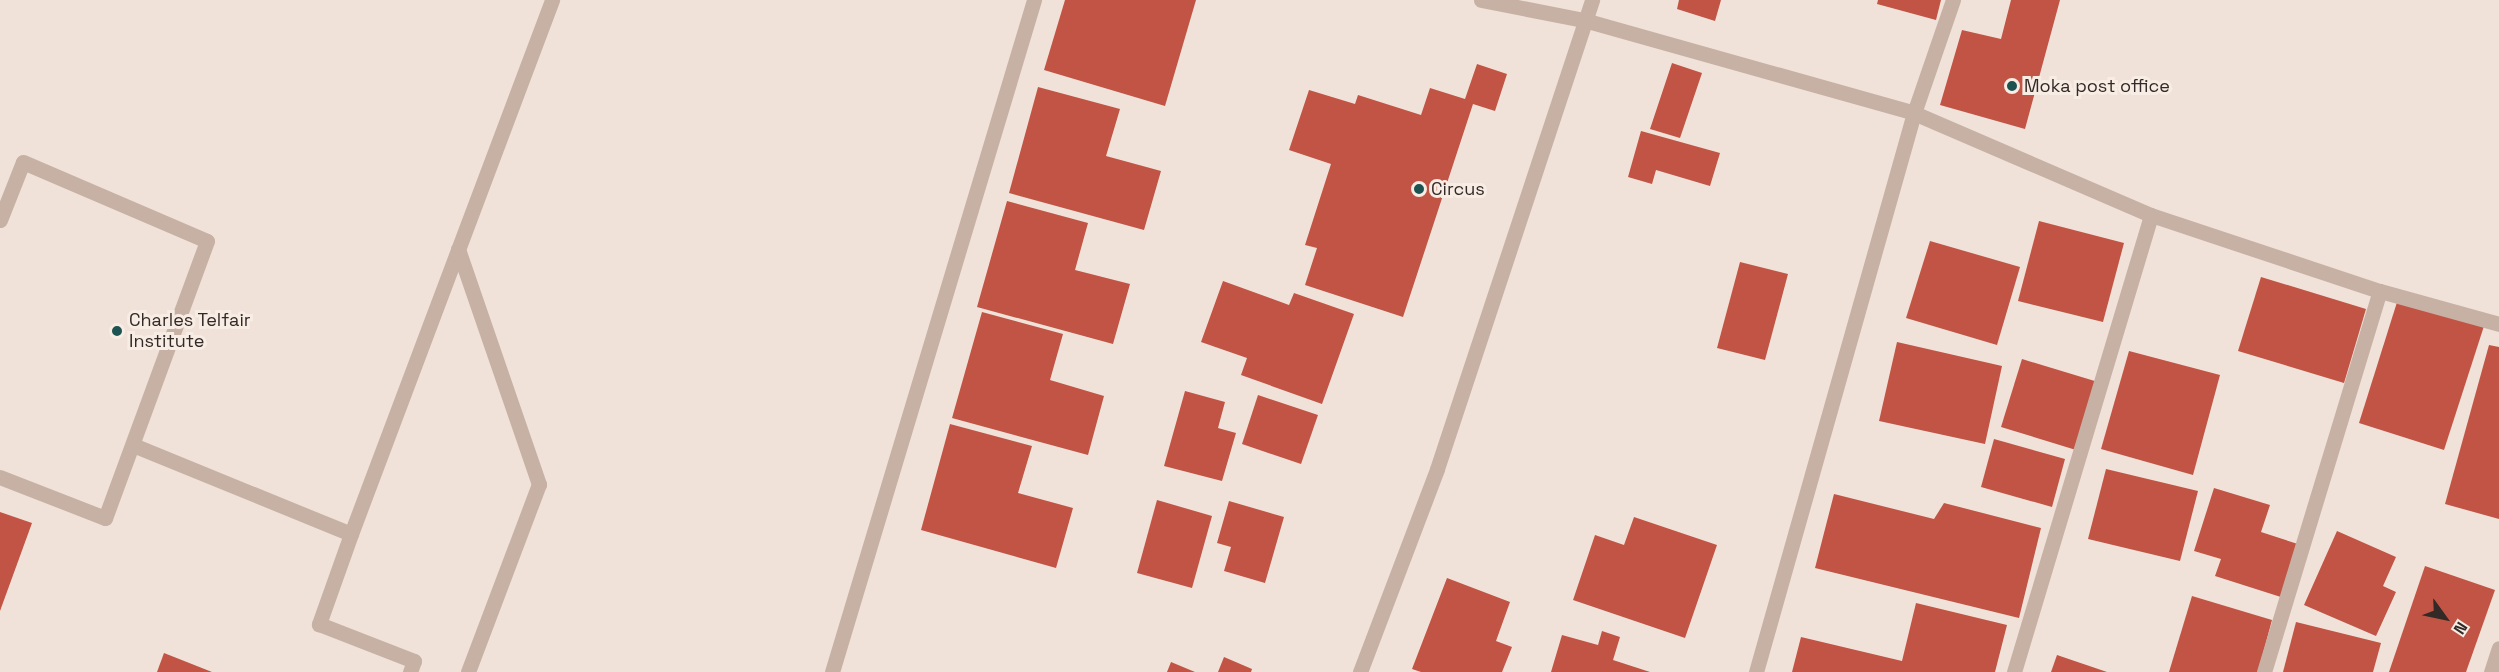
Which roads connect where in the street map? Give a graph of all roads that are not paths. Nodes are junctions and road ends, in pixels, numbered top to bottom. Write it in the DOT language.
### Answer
graph roads {
  1 [pos="552,0"];
  2 [pos="1034,0"];
  3 [pos="1481,0"];
  4 [pos="1592,0"];
  5 [pos="1953,0"];
  6 [pos="1584,20"];
  7 [pos="1914,113"];
  8 [pos="2151,215"];
  9 [pos="0,220"];
  10 [pos="458,249"];
  11 [pos="2380,291"];
  12 [pos="2499,324"];
  13 [pos="133,446"];
  14 [pos="0,477"];
  15 [pos="351,534"];
  16 [pos="2499,648"];
  17 [pos="410,672"];
  18 [pos="468,672"];
  19 [pos="832,672"];
  20 [pos="1360,672"];
  21 [pos="1756,672"];
  22 [pos="2014,672"];
  23 [pos="2264,672"];
  24 [pos="2491,672"];
  1 -- 10 [label="street"];
  2 -- 19 [label="street"];
  3 -- 6 [label="street"];
  4 -- 6 [label="street"];
  5 -- 7 [label="street"];
  6 -- 7 [label="street"];
  6 -- 20 [label="street"];
  7 -- 8 [label="street"];
  7 -- 21 [label="street"];
  8 -- 11 [label="street"];
  8 -- 22 [label="street"];
  9 -- 13 [label="street"];
  10 -- 15 [label="street"];
  10 -- 18 [label="street"];
  11 -- 12 [label="street"];
  11 -- 23 [label="street"];
  13 -- 14 [label="street"];
  13 -- 15 [label="street"];
  15 -- 17 [label="street"];
  16 -- 24 [label="street"];
}
